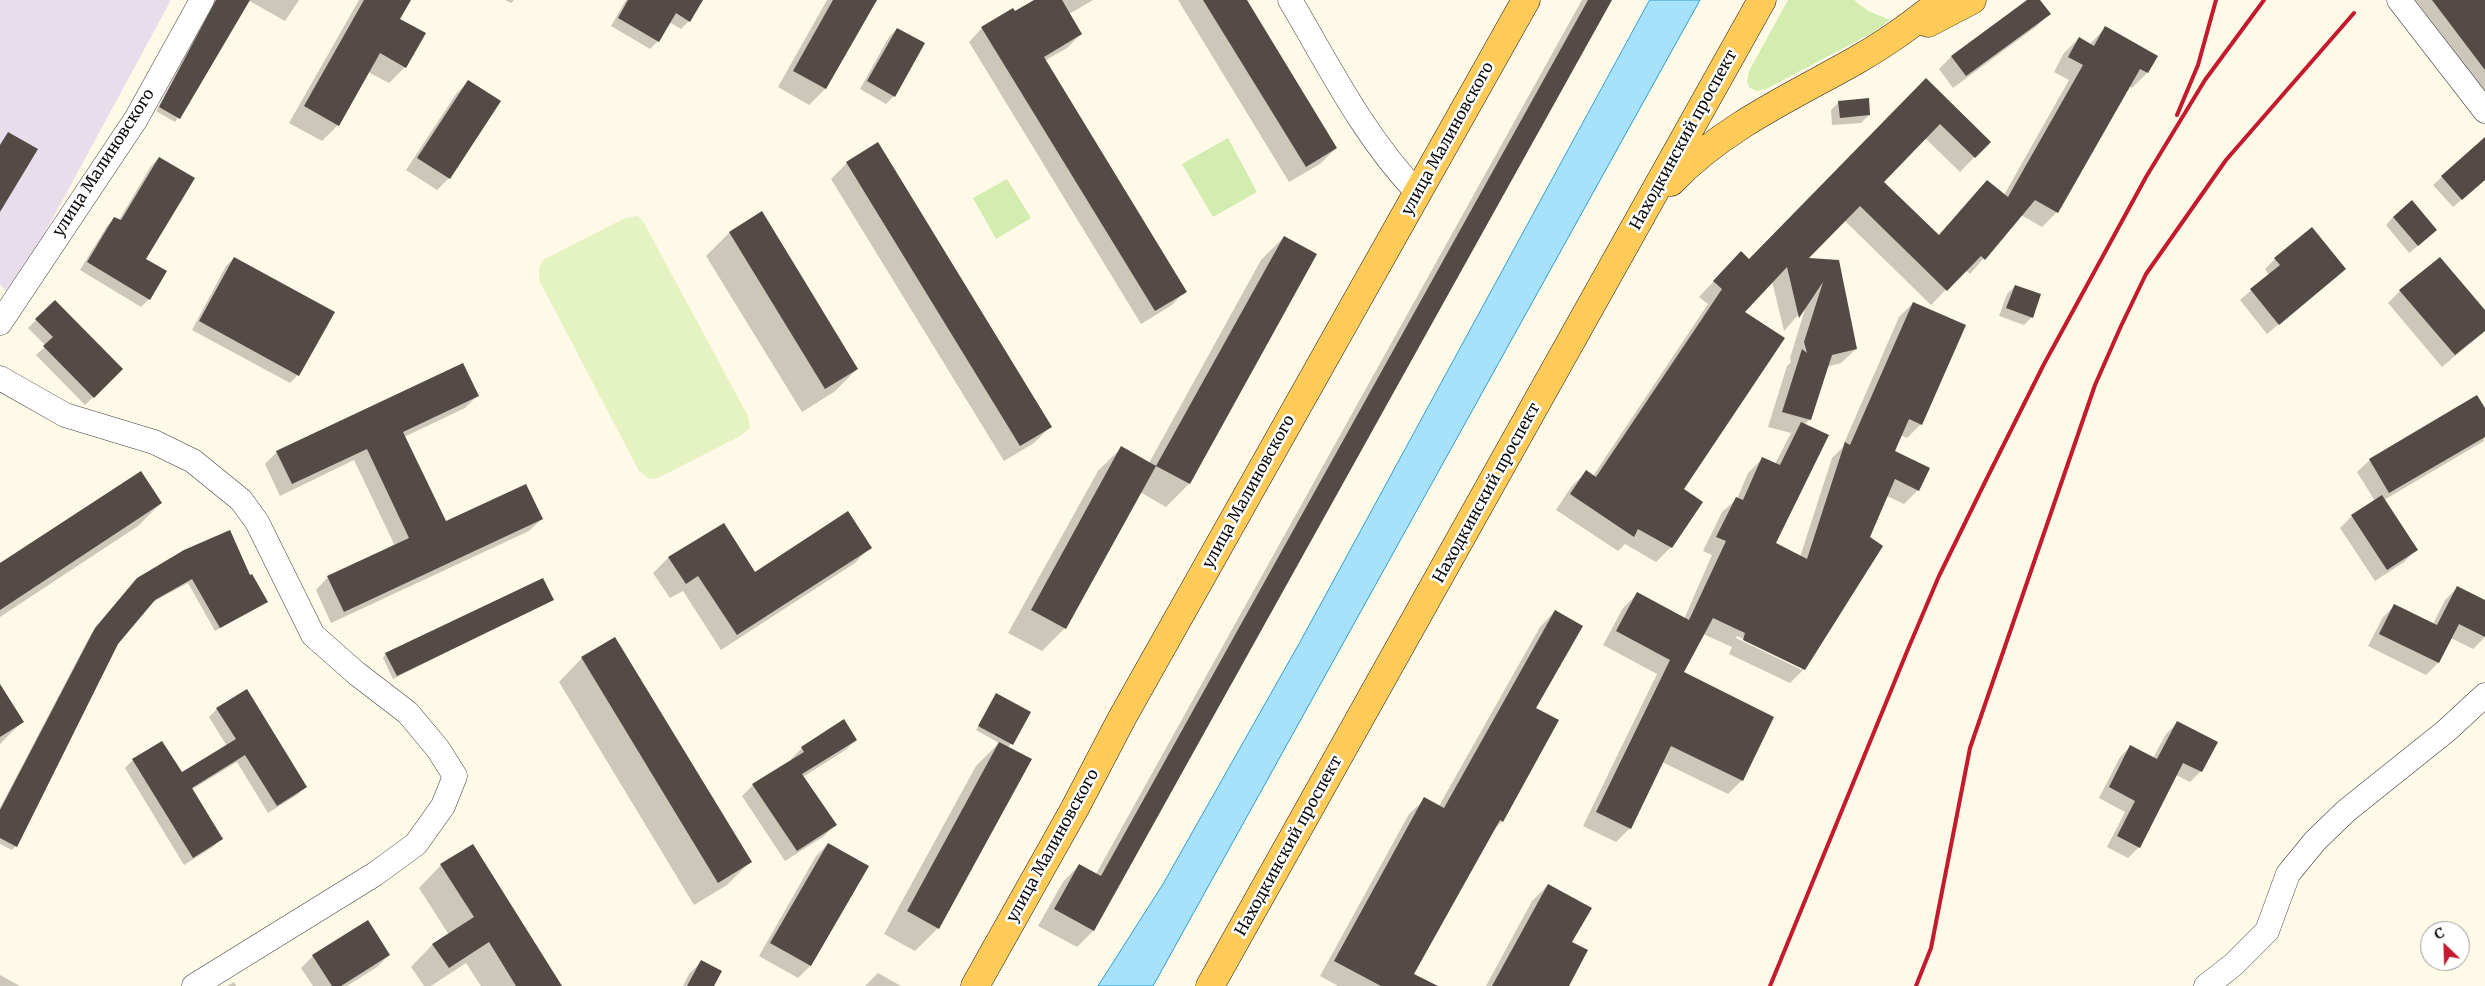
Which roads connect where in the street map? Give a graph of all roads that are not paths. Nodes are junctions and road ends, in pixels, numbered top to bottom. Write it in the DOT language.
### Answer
graph roads {
  1 [pos="202,0"];
  2 [pos="1290,0"];
  3 [pos="1526,0"];
  4 [pos="1762,0"];
  5 [pos="1906,0"];
  6 [pos="1926,0"];
  7 [pos="1942,0"];
  8 [pos="1972,0"];
  9 [pos="2399,0"];
  10 [pos="1858,60"];
  11 [pos="2485,110"];
  12 [pos="1418,193"];
  13 [pos="1628,242"];
  14 [pos="0,323"];
  15 [pos="0,378"];
  16 [pos="2485,695"];
  17 [pos="194,986"];
  18 [pos="975,986"];
  19 [pos="1210,986"];
  20 [pos="2206,986"];
  1 -- 14 [label="street, улица Малиновского"];
  2 -- 12 [label="street"];
  3 -- 12 [label="main road, улица Малиновского"];
  4 -- 13 [label="main road, Находкинский проспект"];
  5 -- 6 [label="main road"];
  7 -- 10 [label="main road"];
  8 -- 10 [label="main road"];
  9 -- 11 [label="street"];
  10 -- 13 [label="main road"];
  12 -- 18 [label="main road, улица Малиновского"];
  13 -- 19 [label="main road, Находкинский проспект"];
  15 -- 17 [label="street"];
  16 -- 20 [label="street"];
}
